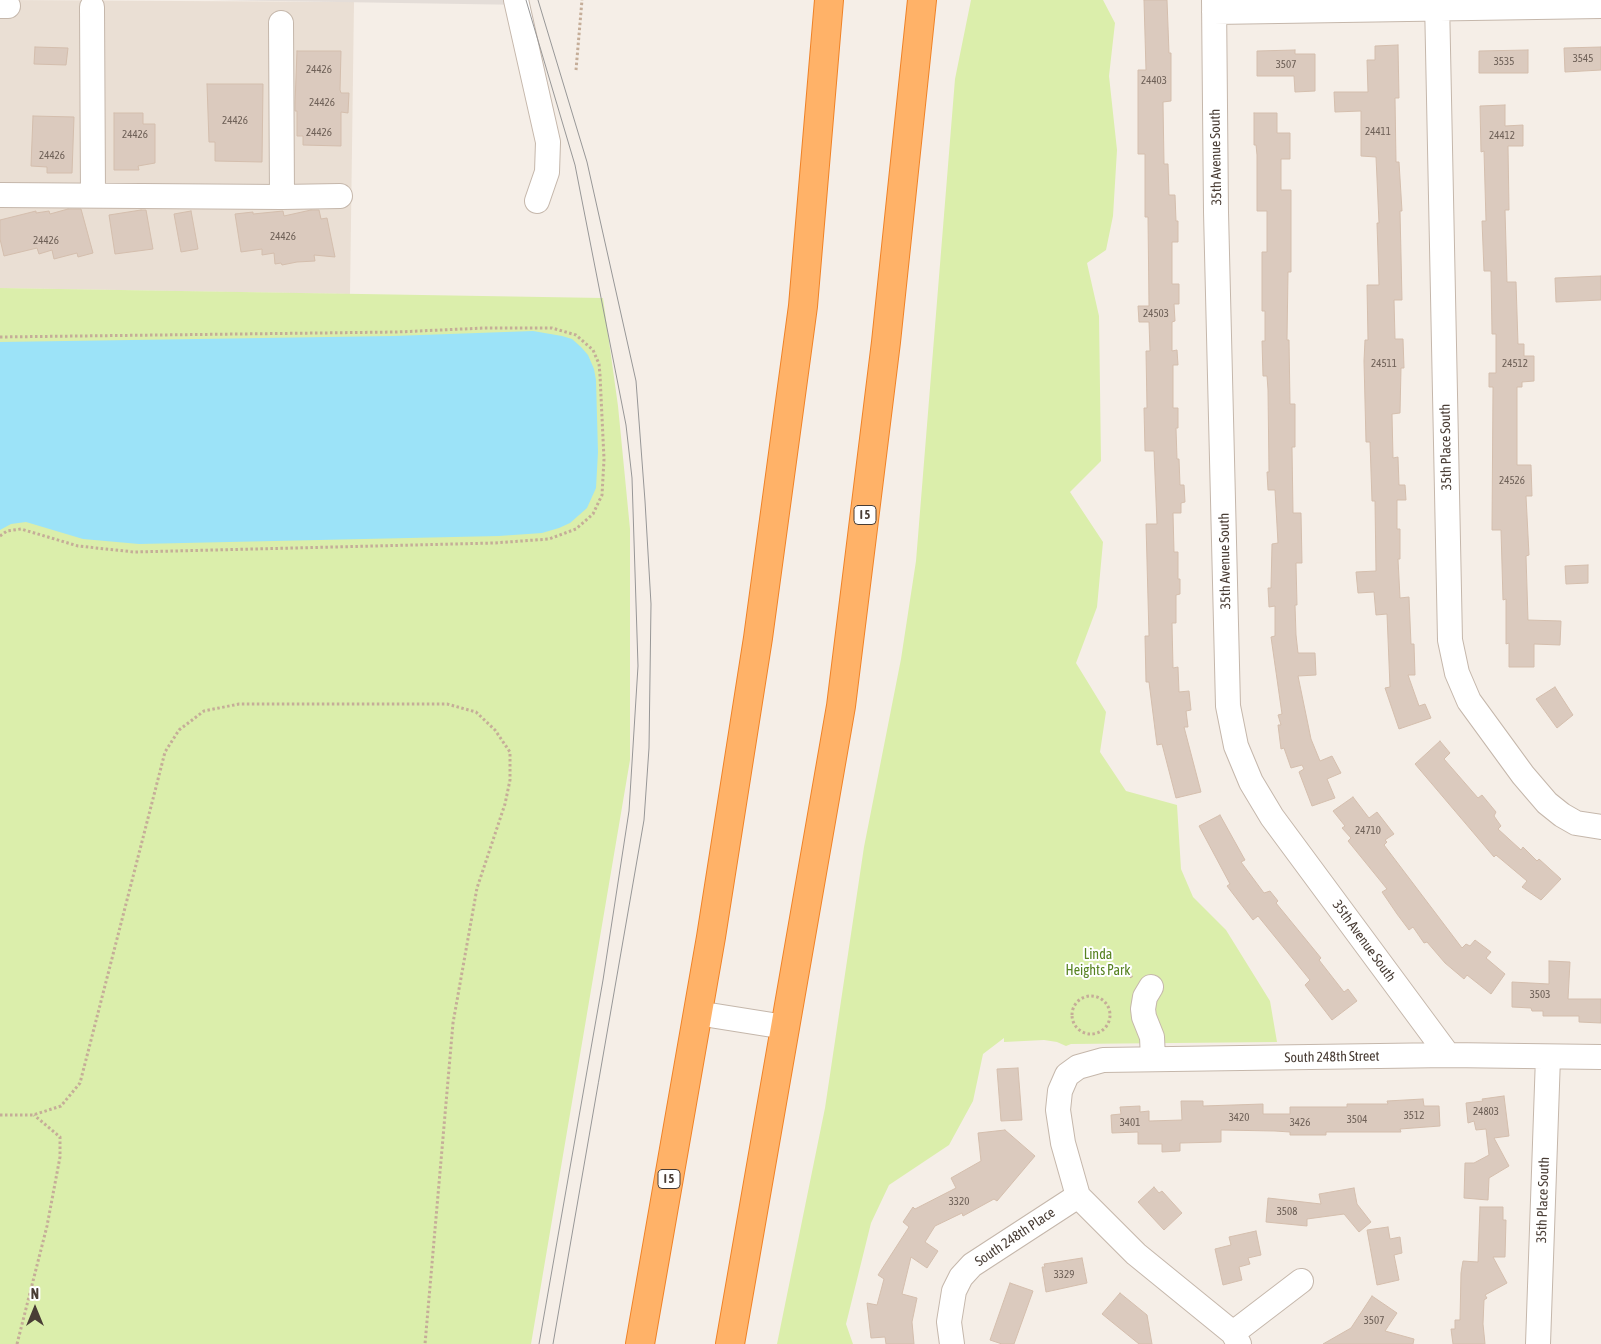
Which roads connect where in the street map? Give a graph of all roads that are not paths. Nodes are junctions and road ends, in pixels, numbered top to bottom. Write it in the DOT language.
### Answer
graph roads {
  1 [pos="516,0"];
  2 [pos="829,0"];
  3 [pos="922,0"];
  4 [pos="1438,4"];
  5 [pos="1214,6"];
  6 [pos="1601,6"];
  7 [pos="92,7"];
  8 [pos="281,23"];
  9 [pos="0,195"];
  10 [pos="92,195"];
  11 [pos="340,196"];
  12 [pos="282,197"];
  13 [pos="537,201"];
  14 [pos="1601,827"];
  15 [pos="1150,987"];
  16 [pos="698,1013"];
  17 [pos="785,1027"];
  18 [pos="1448,1055"];
  19 [pos="1548,1057"];
  20 [pos="1601,1057"];
  21 [pos="1153,1060"];
  22 [pos="1078,1196"];
  23 [pos="1301,1281"];
  24 [pos="1236,1338"];
  25 [pos="952,1343"];
  26 [pos="640,1344"];
  27 [pos="730,1344"];
  28 [pos="1538,1344"];
  1 -- 13 [label="street"];
  2 -- 16 [label="highway, I 5"];
  3 -- 17 [label="highway, I 5"];
  4 -- 5 [label="street"];
  4 -- 6 [label="street"];
  4 -- 14 [label="street, 35th Place South"];
  5 -- 18 [label="street, 35th Avenue South"];
  7 -- 10 [label="street"];
  8 -- 12 [label="street"];
  9 -- 10 [label="street"];
  10 -- 12 [label="street"];
  11 -- 12 [label="street"];
  15 -- 21 [label="street"];
  16 -- 17 [label="street"];
  16 -- 26 [label="highway, I 5"];
  17 -- 27 [label="highway, I 5"];
  18 -- 19 [label="street, South 248th Street"];
  18 -- 21 [label="street, South 248th Street"];
  19 -- 20 [label="street, South 248th Street"];
  19 -- 28 [label="street, 35th Place South"];
  21 -- 22 [label="street, South 248th Street"];
  22 -- 24 [label="street"];
  22 -- 25 [label="street, South 248th Place"];
  23 -- 24 [label="street"];
}
